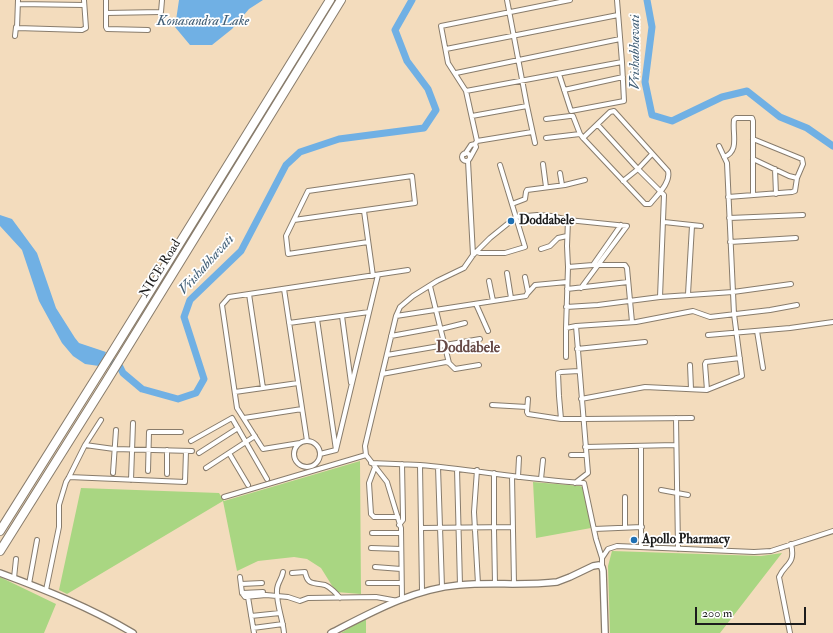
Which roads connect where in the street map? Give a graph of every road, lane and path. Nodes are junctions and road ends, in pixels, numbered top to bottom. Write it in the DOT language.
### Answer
graph roads {
  1 [pos="84,0"];
  2 [pos="106,0"];
  3 [pos="162,0"];
  4 [pos="330,0"];
  5 [pos="341,0"];
  6 [pos="507,0"];
  7 [pos="570,0"];
  8 [pos="617,0"];
  9 [pos="18,2"];
  10 [pos="84,5"];
  11 [pos="510,12"];
  12 [pos="106,13"];
  13 [pos="618,15"];
  14 [pos="16,27"];
  15 [pos="148,30"];
  16 [pos="514,35"];
  17 [pos="15,36"];
  18 [pos="620,39"];
  19 [pos="446,49"];
  20 [pos="519,59"];
  21 [pos="622,62"];
  22 [pos="456,72"];
  23 [pos="559,74"];
  24 [pos="623,77"];
  25 [pos="523,81"];
  26 [pos="564,90"];
  27 [pos="466,91"];
  28 [pos="527,106"];
  29 [pos="472,116"];
  30 [pos="546,119"];
  31 [pos="598,124"];
  32 [pos="532,132"];
  33 [pos="580,134"];
  34 [pos="546,138"];
  35 [pos="583,138"];
  36 [pos="753,139"];
  37 [pos="476,142"];
  38 [pos="535,143"];
  39 [pos="719,146"];
  40 [pos="652,154"];
  41 [pos="724,156"];
  42 [pos="469,159"];
  43 [pos="753,159"];
  44 [pos="543,164"];
  45 [pos="500,165"];
  46 [pos="638,169"];
  47 [pos="775,169"];
  48 [pos="560,173"];
  49 [pos="797,178"];
  50 [pos="585,180"];
  51 [pos="623,181"];
  52 [pos="562,185"];
  53 [pos="546,188"];
  54 [pos="661,191"];
  55 [pos="776,194"];
  56 [pos="753,195"];
  57 [pos="728,197"];
  58 [pos="512,204"];
  59 [pos="364,211"];
  60 [pos="803,215"];
  61 [pos="516,217"];
  62 [pos="729,218"];
  63 [pos="294,220"];
  64 [pos="568,220"];
  65 [pos="664,222"];
  66 [pos="622,225"];
  67 [pos="692,226"];
  68 [pos="701,226"];
  69 [pos="567,236"];
  70 [pos="796,238"];
  71 [pos="368,242"];
  72 [pos="730,242"];
  73 [pos="541,249"];
  74 [pos="475,253"];
  75 [pos="593,265"];
  76 [pos="599,265"];
  77 [pos="568,267"];
  78 [pos="408,270"];
  79 [pos="507,273"];
  80 [pos="376,275"];
  81 [pos="525,277"];
  82 [pos="489,281"];
  83 [pos="567,282"];
  84 [pos="628,282"];
  85 [pos="791,284"];
  86 [pos="430,286"];
  87 [pos="581,288"];
  88 [pos="284,289"];
  89 [pos="567,290"];
  90 [pos="733,292"];
  91 [pos="249,294"];
  92 [pos="527,294"];
  93 [pos="688,294"];
  94 [pos="660,297"];
  95 [pos="511,298"];
  96 [pos="493,301"];
  97 [pos="629,302"];
  98 [pos="476,304"];
  99 [pos="797,305"];
  100 [pos="566,307"];
  101 [pos="436,310"];
  102 [pos="369,312"];
  103 [pos="734,314"];
  104 [pos="342,316"];
  105 [pos="396,316"];
  106 [pos="317,319"];
  107 [pos="632,322"];
  108 [pos="833,322"];
  109 [pos="289,323"];
  110 [pos="465,323"];
  111 [pos="576,326"];
  112 [pos="440,328"];
  113 [pos="566,328"];
  114 [pos="488,331"];
  115 [pos="758,331"];
  116 [pos="736,333"];
  117 [pos="708,335"];
  118 [pos="391,336"];
  119 [pos="480,339"];
  120 [pos="645,342"];
  121 [pos="445,346"];
  122 [pos="577,350"];
  123 [pos="387,354"];
  124 [pos="566,357"];
  125 [pos="740,358"];
  126 [pos="449,363"];
  127 [pos="479,365"];
  128 [pos="690,365"];
  129 [pos="763,368"];
  130 [pos="579,372"];
  131 [pos="382,374"];
  132 [pos="298,383"];
  133 [pos="351,385"];
  134 [pos="263,388"];
  135 [pos="690,389"];
  136 [pos="707,390"];
  137 [pos="235,392"];
  138 [pos="528,399"];
  139 [pos="581,399"];
  140 [pos="492,404"];
  141 [pos="527,407"];
  142 [pos="302,409"];
  143 [pos="244,418"];
  144 [pos="676,418"];
  145 [pos="692,418"];
  146 [pos="561,419"];
  147 [pos="583,419"];
  148 [pos="101,420"];
  149 [pos="133,423"];
  150 [pos="238,428"];
  151 [pos="116,430"];
  152 [pos="181,432"];
  153 [pos="255,436"];
  154 [pos="191,441"];
  155 [pos="307,441"];
  156 [pos="246,442"];
  157 [pos="300,443"];
  158 [pos="85,445"];
  159 [pos="676,445"];
  160 [pos="641,446"];
  161 [pos="586,447"];
  162 [pos="114,449"];
  163 [pos="132,449"];
  164 [pos="149,450"];
  165 [pos="167,450"];
  166 [pos="336,450"];
  167 [pos="186,451"];
  168 [pos="192,451"];
  169 [pos="199,453"];
  170 [pos="229,453"];
  171 [pos="320,454"];
  172 [pos="366,455"];
  173 [pos="571,455"];
  174 [pos="586,456"];
  175 [pos="519,458"];
  176 [pos="543,460"];
  177 [pos="318,462"];
  178 [pos="371,462"];
  179 [pos="402,464"];
  180 [pos="420,465"];
  181 [pos="300,466"];
  182 [pos="438,466"];
  183 [pos="206,468"];
  184 [pos="321,468"];
  185 [pos="375,468"];
  186 [pos="457,469"];
  187 [pos="477,470"];
  188 [pos="148,471"];
  189 [pos="494,473"];
  190 [pos="113,474"];
  191 [pos="167,474"];
  192 [pos="300,474"];
  193 [pos="69,476"];
  194 [pos="512,476"];
  195 [pos="518,477"];
  196 [pos="267,479"];
  197 [pos="541,479"];
  198 [pos="130,480"];
  199 [pos="576,482"];
  200 [pos="248,484"];
  201 [pos="662,490"];
  202 [pos="677,493"];
  203 [pos="688,495"];
  204 [pos="224,497"];
  205 [pos="625,497"];
  206 [pos="398,517"];
  207 [pos="400,525"];
  208 [pos="512,527"];
  209 [pos="625,527"];
  210 [pos="642,527"];
  211 [pos="421,528"];
  212 [pos="440,528"];
  213 [pos="458,528"];
  214 [pos="475,528"];
  215 [pos="494,528"];
  216 [pos="594,529"];
  217 [pos="0,531"];
  218 [pos="833,531"];
  219 [pos="372,533"];
  220 [pos="401,533"];
  221 [pos="37,540"];
  222 [pos="791,544"];
  223 [pos="641,547"];
  224 [pos="371,548"];
  225 [pos="401,549"];
  226 [pos="678,549"];
  227 [pos="0,551"];
  228 [pos="602,558"];
  229 [pos="16,559"];
  230 [pos="375,567"];
  231 [pos="602,567"];
  232 [pos="401,569"];
  233 [pos="283,572"];
  234 [pos="0,573"];
  235 [pos="292,573"];
  236 [pos="240,577"];
  237 [pos="14,578"];
  238 [pos="262,583"];
  239 [pos="368,583"];
  240 [pos="401,583"];
  241 [pos="30,584"];
  242 [pos="241,584"];
  243 [pos="478,584"];
  244 [pos="495,584"];
  245 [pos="514,584"];
  246 [pos="460,585"];
  247 [pos="442,587"];
  248 [pos="46,590"];
  249 [pos="422,591"];
  250 [pos="263,592"];
  251 [pos="242,594"];
  252 [pos="248,597"];
  253 [pos="277,597"];
  254 [pos="340,598"];
  255 [pos="400,600"];
  256 [pos="280,613"];
  257 [pos="251,616"];
  258 [pos="283,624"];
  259 [pos="253,628"];
  260 [pos="133,633"];
  261 [pos="254,633"];
  262 [pos="284,633"];
  263 [pos="331,633"];
  264 [pos="605,633"];
  265 [pos="790,633"];
  1 -- 10 [label="street"];
  2 -- 12 [label="street"];
  3 -- 12 [label="street"];
  4 -- 217 [label="highway, NICE Road"];
  5 -- 227 [label="highway, NICE Road"];
  6 -- 11 [label="street"];
  7 -- 11 [label="street"];
  8 -- 13 [label="street"];
  9 -- 10 [label="street"];
  9 -- 14 [label="street"];
  10 -- 14 [label="street"];
  11 -- 16 [label="street"];
  11 -- 19 [label="street"];
  12 -- 15 [label="street"];
  13 -- 16 [label="street"];
  13 -- 18 [label="street"];
  14 -- 17 [label="street"];
  16 -- 19 [label="street"];
  16 -- 20 [label="street"];
  18 -- 20 [label="street"];
  18 -- 21 [label="street"];
  19 -- 22 [label="street"];
  20 -- 22 [label="street"];
  20 -- 25 [label="street"];
  21 -- 23 [label="street"];
  21 -- 24 [label="street"];
  22 -- 27 [label="street"];
  23 -- 25 [label="street"];
  23 -- 26 [label="street"];
  24 -- 26 [label="street"];
  24 -- 26 [label="street"];
  25 -- 27 [label="street"];
  25 -- 28 [label="street"];
  27 -- 29 [label="street"];
  28 -- 29 [label="street"];
  28 -- 32 [label="street"];
  29 -- 37 [label="street"];
  30 -- 33 [label="street"];
  31 -- 35 [label="street"];
  31 -- 40 [label="street"];
  31 -- 46 [label="street"];
  32 -- 37 [label="street"];
  32 -- 38 [label="street"];
  33 -- 34 [label="street"];
  33 -- 35 [label="street"];
  35 -- 51 [label="street"];
  36 -- 41 [label="street"];
  36 -- 43 [label="street"];
  36 -- 49 [label="street"];
  37 -- 42 [label="street"];
  37 -- 42 [label="street"];
  39 -- 41 [label="street"];
  40 -- 46 [label="street"];
  40 -- 54 [label="street"];
  41 -- 57 [label="street"];
  42 -- 74 [label="street"];
  43 -- 47 [label="street"];
  43 -- 56 [label="street"];
  44 -- 53 [label="street"];
  45 -- 58 [label="street"];
  46 -- 51 [label="street"];
  46 -- 54 [label="street"];
  47 -- 49 [label="street"];
  47 -- 55 [label="street"];
  48 -- 52 [label="street"];
  49 -- 55 [label="street"];
  50 -- 52 [label="street"];
  51 -- 54 [label="street"];
  52 -- 53 [label="street"];
  53 -- 58 [label="street"];
  54 -- 65 [label="street"];
  55 -- 56 [label="street"];
  56 -- 57 [label="street"];
  57 -- 62 [label="street"];
  58 -- 61 [label="street"];
  59 -- 63 [label="street"];
  59 -- 63 [label="street"];
  59 -- 71 [label="street"];
  60 -- 62 [label="street"];
  61 -- 64 [label="street"];
  61 -- 74 [label="street"];
  61 -- 74 [label="street"];
  62 -- 72 [label="street"];
  63 -- 71 [label="street"];
  64 -- 66 [label="street"];
  64 -- 69 [label="street"];
  65 -- 67 [label="street"];
  65 -- 94 [label="street"];
  66 -- 75 [label="street"];
  66 -- 76 [label="street"];
  67 -- 68 [label="street"];
  67 -- 93 [label="street"];
  69 -- 73 [label="street"];
  69 -- 77 [label="street"];
  70 -- 72 [label="street"];
  71 -- 80 [label="street"];
  72 -- 90 [label="street"];
  74 -- 86 [label="street"];
  75 -- 76 [label="street"];
  75 -- 77 [label="street"];
  76 -- 84 [label="street"];
  76 -- 87 [label="street"];
  77 -- 83 [label="street"];
  78 -- 80 [label="street"];
  79 -- 95 [label="street"];
  80 -- 88 [label="street"];
  80 -- 102 [label="street"];
  81 -- 92 [label="street"];
  82 -- 96 [label="street"];
  83 -- 89 [label="street"];
  83 -- 92 [label="street"];
  84 -- 87 [label="street"];
  84 -- 97 [label="street"];
  85 -- 90 [label="street"];
  86 -- 101 [label="street"];
  86 -- 105 [label="street"];
  87 -- 89 [label="street"];
  88 -- 91 [label="street"];
  88 -- 109 [label="street"];
  89 -- 100 [label="street"];
  90 -- 93 [label="street"];
  90 -- 103 [label="street"];
  91 -- 134 [label="street"];
  91 -- 137 [label="street"];
  92 -- 95 [label="street"];
  93 -- 94 [label="street"];
  94 -- 97 [label="street"];
  95 -- 96 [label="street"];
  96 -- 98 [label="street"];
  97 -- 100 [label="street"];
  97 -- 107 [label="street"];
  98 -- 101 [label="street"];
  98 -- 114 [label="street"];
  99 -- 103 [label="street"];
  100 -- 113 [label="street"];
  101 -- 105 [label="street"];
  101 -- 112 [label="street"];
  102 -- 104 [label="street"];
  102 -- 133 [label="street"];
  103 -- 107 [label="street"];
  103 -- 116 [label="street"];
  104 -- 106 [label="street"];
  104 -- 133 [label="street"];
  105 -- 118 [label="street"];
  106 -- 109 [label="street"];
  106 -- 166 [label="street"];
  107 -- 111 [label="street"];
  108 -- 115 [label="street"];
  109 -- 132 [label="street"];
  110 -- 112 [label="street"];
  111 -- 113 [label="street"];
  111 -- 122 [label="street"];
  112 -- 118 [label="street"];
  112 -- 121 [label="street"];
  113 -- 124 [label="street"];
  115 -- 116 [label="street"];
  115 -- 129 [label="street"];
  116 -- 117 [label="street"];
  116 -- 125 [label="street"];
  118 -- 123 [label="street"];
  119 -- 121 [label="street"];
  120 -- 122 [label="street"];
  121 -- 123 [label="street"];
  121 -- 126 [label="street"];
  122 -- 130 [label="street"];
  123 -- 131 [label="street"];
  125 -- 136 [label="street"];
  125 -- 136 [label="street"];
  126 -- 127 [label="street"];
  126 -- 131 [label="street"];
  128 -- 135 [label="street"];
  130 -- 139 [label="street"];
  130 -- 146 [label="street"];
  131 -- 172 [label="street"];
  132 -- 134 [label="street"];
  132 -- 142 [label="street"];
  133 -- 166 [label="street"];
  134 -- 137 [label="street"];
  135 -- 136 [label="street"];
  135 -- 139 [label="street"];
  137 -- 143 [label="street"];
  138 -- 141 [label="street"];
  139 -- 147 [label="street"];
  140 -- 141 [label="street"];
  141 -- 146 [label="street"];
  142 -- 143 [label="street"];
  142 -- 155 [label="street"];
  143 -- 153 [label="street"];
  144 -- 145 [label="street"];
  144 -- 147 [label="street"];
  144 -- 159 [label="street"];
  146 -- 147 [label="street"];
  147 -- 161 [label="street"];
  148 -- 158 [label="street"];
  149 -- 163 [label="street"];
  150 -- 154 [label="street"];
  150 -- 156 [label="street"];
  150 -- 169 [label="street"];
  151 -- 162 [label="street"];
  152 -- 164 [label="street"];
  153 -- 156 [label="street"];
  153 -- 157 [label="street"];
  155 -- 157 [label="street"];
  155 -- 171 [label="street"];
  156 -- 170 [label="street"];
  156 -- 196 [label="street"];
  157 -- 181 [label="street"];
  158 -- 162 [label="street"];
  158 -- 193 [label="street"];
  159 -- 160 [label="street"];
  159 -- 202 [label="street"];
  160 -- 161 [label="street"];
  160 -- 210 [label="street"];
  161 -- 174 [label="street"];
  162 -- 163 [label="street"];
  162 -- 190 [label="street"];
  163 -- 164 [label="street"];
  163 -- 198 [label="street"];
  164 -- 165 [label="street"];
  164 -- 188 [label="street"];
  165 -- 167 [label="street"];
  165 -- 191 [label="street"];
  166 -- 171 [label="street"];
  167 -- 168 [label="street"];
  167 -- 198 [label="street"];
  170 -- 183 [label="street"];
  170 -- 200 [label="street"];
  171 -- 177 [label="street"];
  172 -- 178 [label="street"];
  172 -- 184 [label="street"];
  173 -- 174 [label="street"];
  174 -- 199 [label="street"];
  175 -- 195 [label="street"];
  176 -- 197 [label="street"];
  177 -- 181 [label="street"];
  177 -- 184 [label="street"];
  178 -- 179 [label="street"];
  178 -- 185 [label="street"];
  179 -- 180 [label="street"];
  179 -- 207 [label="street"];
  180 -- 182 [label="street"];
  180 -- 211 [label="street"];
  181 -- 192 [label="street"];
  182 -- 186 [label="street"];
  182 -- 212 [label="street"];
  184 -- 192 [label="street"];
  185 -- 206 [label="street"];
  185 -- 206 [label="street"];
  186 -- 187 [label="street"];
  186 -- 213 [label="street"];
  187 -- 189 [label="street"];
  187 -- 214 [label="street"];
  189 -- 194 [label="street"];
  189 -- 215 [label="street"];
  192 -- 204 [label="street"];
  193 -- 198 [label="street"];
  193 -- 248 [label="street"];
  194 -- 195 [label="street"];
  194 -- 208 [label="street"];
  195 -- 197 [label="street"];
  197 -- 199 [label="street"];
  199 -- 216 [label="street"];
  201 -- 202 [label="street"];
  202 -- 203 [label="street"];
  202 -- 226 [label="street"];
  205 -- 209 [label="street"];
  206 -- 207 [label="street"];
  207 -- 220 [label="street"];
  208 -- 215 [label="street"];
  208 -- 245 [label="street"];
  209 -- 210 [label="street"];
  209 -- 216 [label="street"];
  210 -- 223 [label="street"];
  211 -- 212 [label="street"];
  211 -- 249 [label="street"];
  212 -- 213 [label="street"];
  212 -- 247 [label="street"];
  213 -- 214 [label="street"];
  213 -- 246 [label="street"];
  214 -- 215 [label="street"];
  214 -- 243 [label="street"];
  215 -- 244 [label="street"];
  216 -- 228 [label="street"];
  218 -- 222 [label="street"];
  219 -- 220 [label="street"];
  220 -- 225 [label="street"];
  221 -- 241 [label="street"];
  222 -- 226 [label="street"];
  222 -- 265 [label="street"];
  223 -- 226 [label="street"];
  223 -- 228 [label="street"];
  224 -- 225 [label="street"];
  225 -- 232 [label="street"];
  228 -- 231 [label="street"];
  229 -- 237 [label="street"];
  230 -- 232 [label="street"];
  231 -- 245 [label="street"];
  231 -- 264 [label="street"];
  232 -- 240 [label="street"];
  233 -- 253 [label="street"];
  234 -- 237 [label="street"];
  235 -- 254 [label="street"];
  236 -- 242 [label="street"];
  237 -- 241 [label="street"];
  238 -- 242 [label="street"];
  239 -- 240 [label="street"];
  240 -- 255 [label="street"];
  241 -- 248 [label="street"];
  242 -- 251 [label="street"];
  243 -- 244 [label="street"];
  243 -- 246 [label="street"];
  244 -- 245 [label="street"];
  246 -- 247 [label="street"];
  247 -- 249 [label="street"];
  248 -- 260 [label="street"];
  249 -- 255 [label="street"];
  250 -- 251 [label="street"];
  251 -- 252 [label="street"];
  252 -- 253 [label="street"];
  252 -- 257 [label="street"];
  253 -- 254 [label="street"];
  253 -- 256 [label="street"];
  254 -- 255 [label="street"];
  255 -- 263 [label="street"];
  256 -- 257 [label="street"];
  256 -- 258 [label="street"];
  257 -- 259 [label="street"];
  258 -- 259 [label="street"];
  258 -- 262 [label="street"];
  259 -- 261 [label="street"];
}
